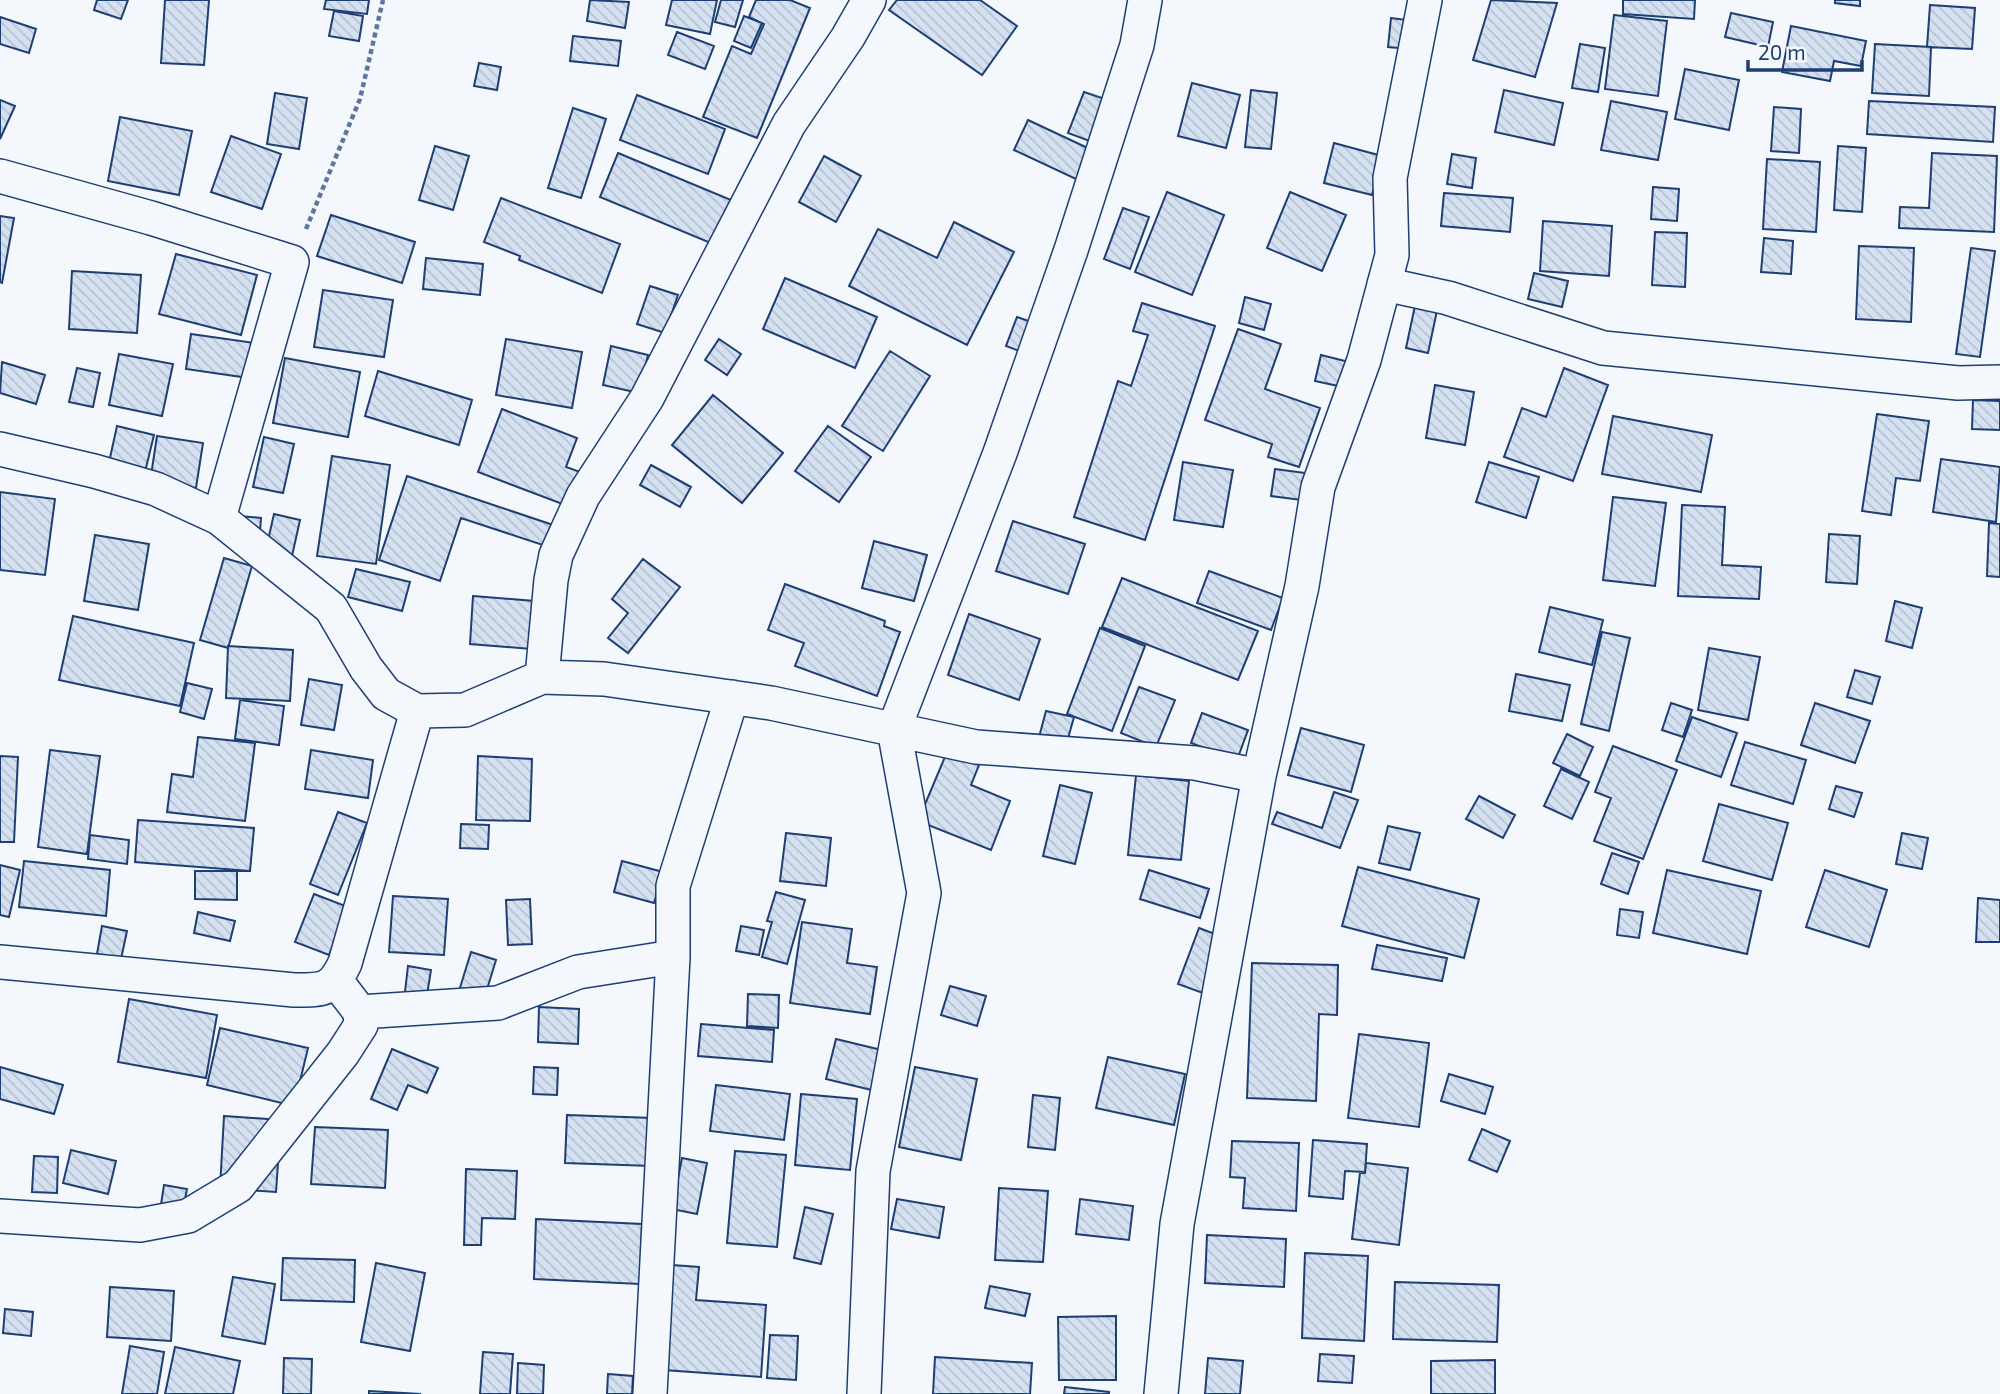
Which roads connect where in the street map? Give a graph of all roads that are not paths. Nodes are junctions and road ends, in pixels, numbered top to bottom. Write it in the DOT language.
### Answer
graph roads {
  1 [pos="869,0"];
  2 [pos="1145,0"];
  3 [pos="1425,0"];
  4 [pos="0,176"];
  5 [pos="1384,284"];
  6 [pos="2000,382"];
  7 [pos="0,449"];
  8 [pos="219,518"];
  9 [pos="542,677"];
  10 [pos="732,697"];
  11 [pos="416,711"];
  12 [pos="894,729"];
  13 [pos="1259,776"];
  14 [pos="673,957"];
  15 [pos="0,962"];
  16 [pos="337,982"];
  17 [pos="360,1012"];
  18 [pos="0,1216"];
  19 [pos="650,1394"];
  20 [pos="864,1394"];
  21 [pos="1161,1394"];
  1 -- 9 [label="street"];
  2 -- 12 [label="street"];
  3 -- 5 [label="street"];
  4 -- 8 [label="street"];
  5 -- 6 [label="street"];
  5 -- 13 [label="street"];
  7 -- 8 [label="street"];
  8 -- 11 [label="street"];
  9 -- 10 [label="street"];
  9 -- 11 [label="street"];
  10 -- 12 [label="street"];
  10 -- 14 [label="street"];
  11 -- 16 [label="street"];
  12 -- 13 [label="street"];
  12 -- 20 [label="street"];
  13 -- 21 [label="street"];
  14 -- 17 [label="street"];
  14 -- 19 [label="street"];
  15 -- 16 [label="street"];
  16 -- 17 [label="street"];
  17 -- 18 [label="street"];
}
